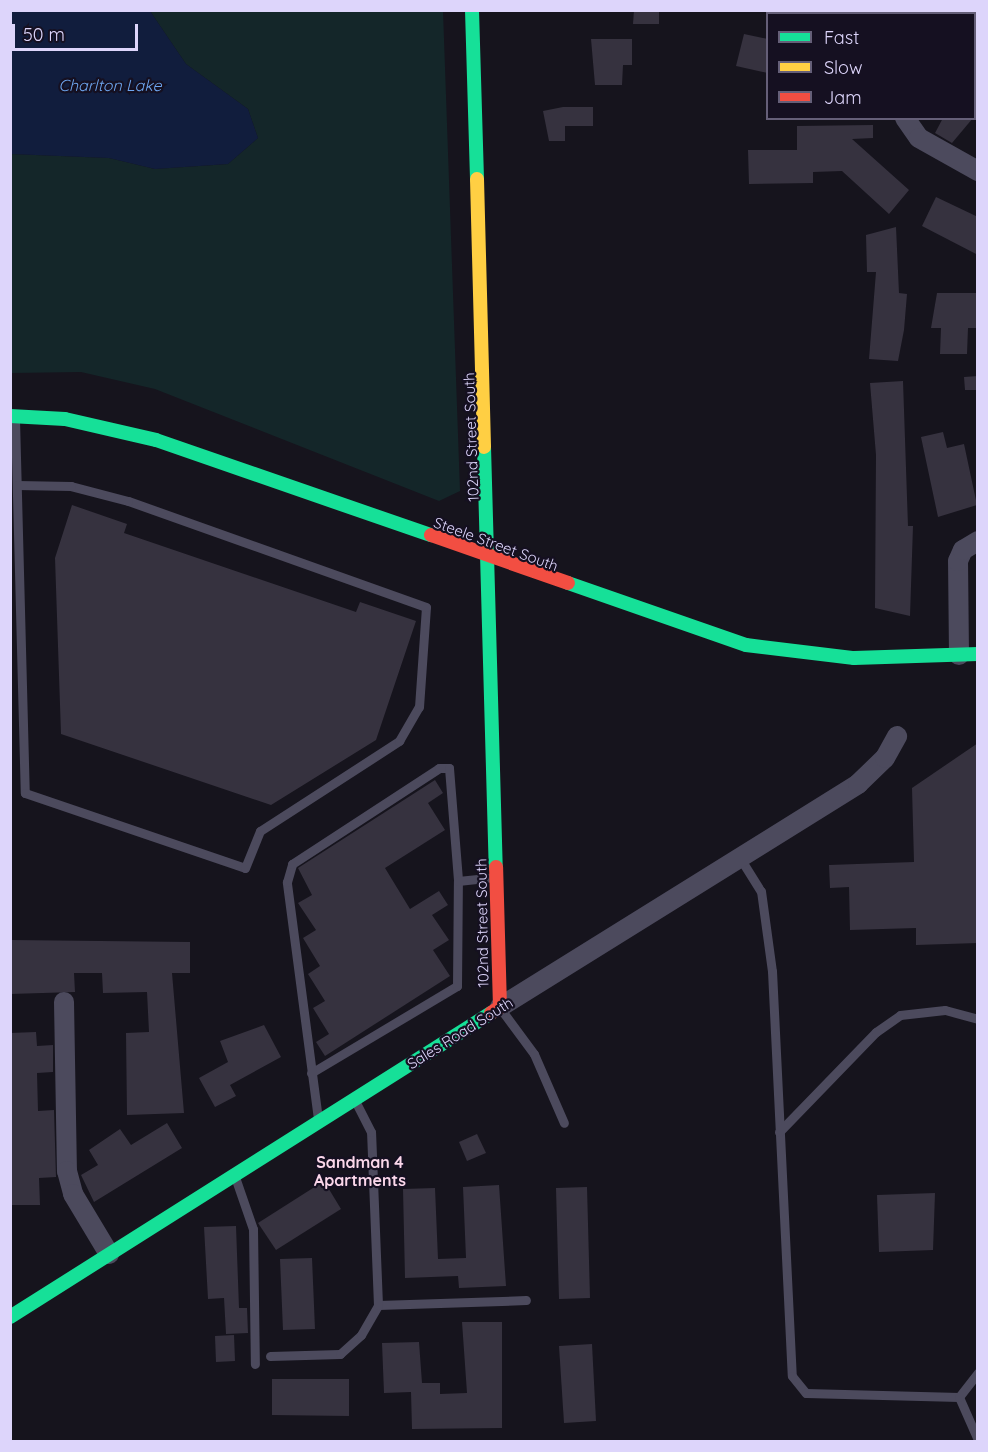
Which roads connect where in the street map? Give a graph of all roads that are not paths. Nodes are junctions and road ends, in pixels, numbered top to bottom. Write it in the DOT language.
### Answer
graph roads {
  1 [pos="472,10"];
  2 [pos="906,120"];
  3 [pos="978,171"];
  4 [pos="13,416"];
  5 [pos="17,484"];
  6 [pos="978,540"];
  7 [pos="491,560"];
  8 [pos="968,654"];
  9 [pos="897,736"];
  10 [pos="740,858"];
  11 [pos="497,876"];
  12 [pos="458,881"];
  13 [pos="64,1002"];
  14 [pos="500,1007"];
  15 [pos="978,1019"];
  16 [pos="311,1073"];
  17 [pos="355,1100"];
  18 [pos="318,1122"];
  19 [pos="564,1123"];
  20 [pos="778,1132"];
  21 [pos="234,1175"];
  22 [pos="109,1254"];
  23 [pos="526,1300"];
  24 [pos="378,1305"];
  25 [pos="10,1317"];
  26 [pos="270,1356"];
  27 [pos="255,1364"];
  28 [pos="978,1373"];
  29 [pos="959,1397"];
  30 [pos="978,1440"];
  1 -- 7 [label="street, 102nd Street South"];
  2 -- 3 [label="street"];
  4 -- 5 [label="lane"];
  4 -- 7 [label="street, Steele Street South"];
  5 -- 5 [label="lane"];
  6 -- 8 [label="street"];
  7 -- 8 [label="street, Steele Street South"];
  7 -- 11 [label="street, 102nd Street South"];
  9 -- 10 [label="street, Sales Road South"];
  10 -- 14 [label="street, Sales Road South"];
  10 -- 20 [label="lane"];
  11 -- 12 [label="lane"];
  11 -- 14 [label="street, 102nd Street South"];
  12 -- 16 [label="lane"];
  12 -- 16 [label="lane"];
  13 -- 22 [label="street"];
  14 -- 17 [label="street, Sales Road South"];
  14 -- 19 [label="lane"];
  15 -- 20 [label="lane"];
  16 -- 18 [label="lane"];
  17 -- 18 [label="street, Sales Road South"];
  17 -- 24 [label="lane"];
  18 -- 21 [label="street, Sales Road South"];
  20 -- 29 [label="lane"];
  21 -- 22 [label="street, Sales Road South"];
  21 -- 27 [label="lane"];
  22 -- 25 [label="street, Sales Road South"];
  23 -- 24 [label="lane"];
  24 -- 26 [label="lane"];
  28 -- 29 [label="lane"];
  29 -- 30 [label="lane"];
}
